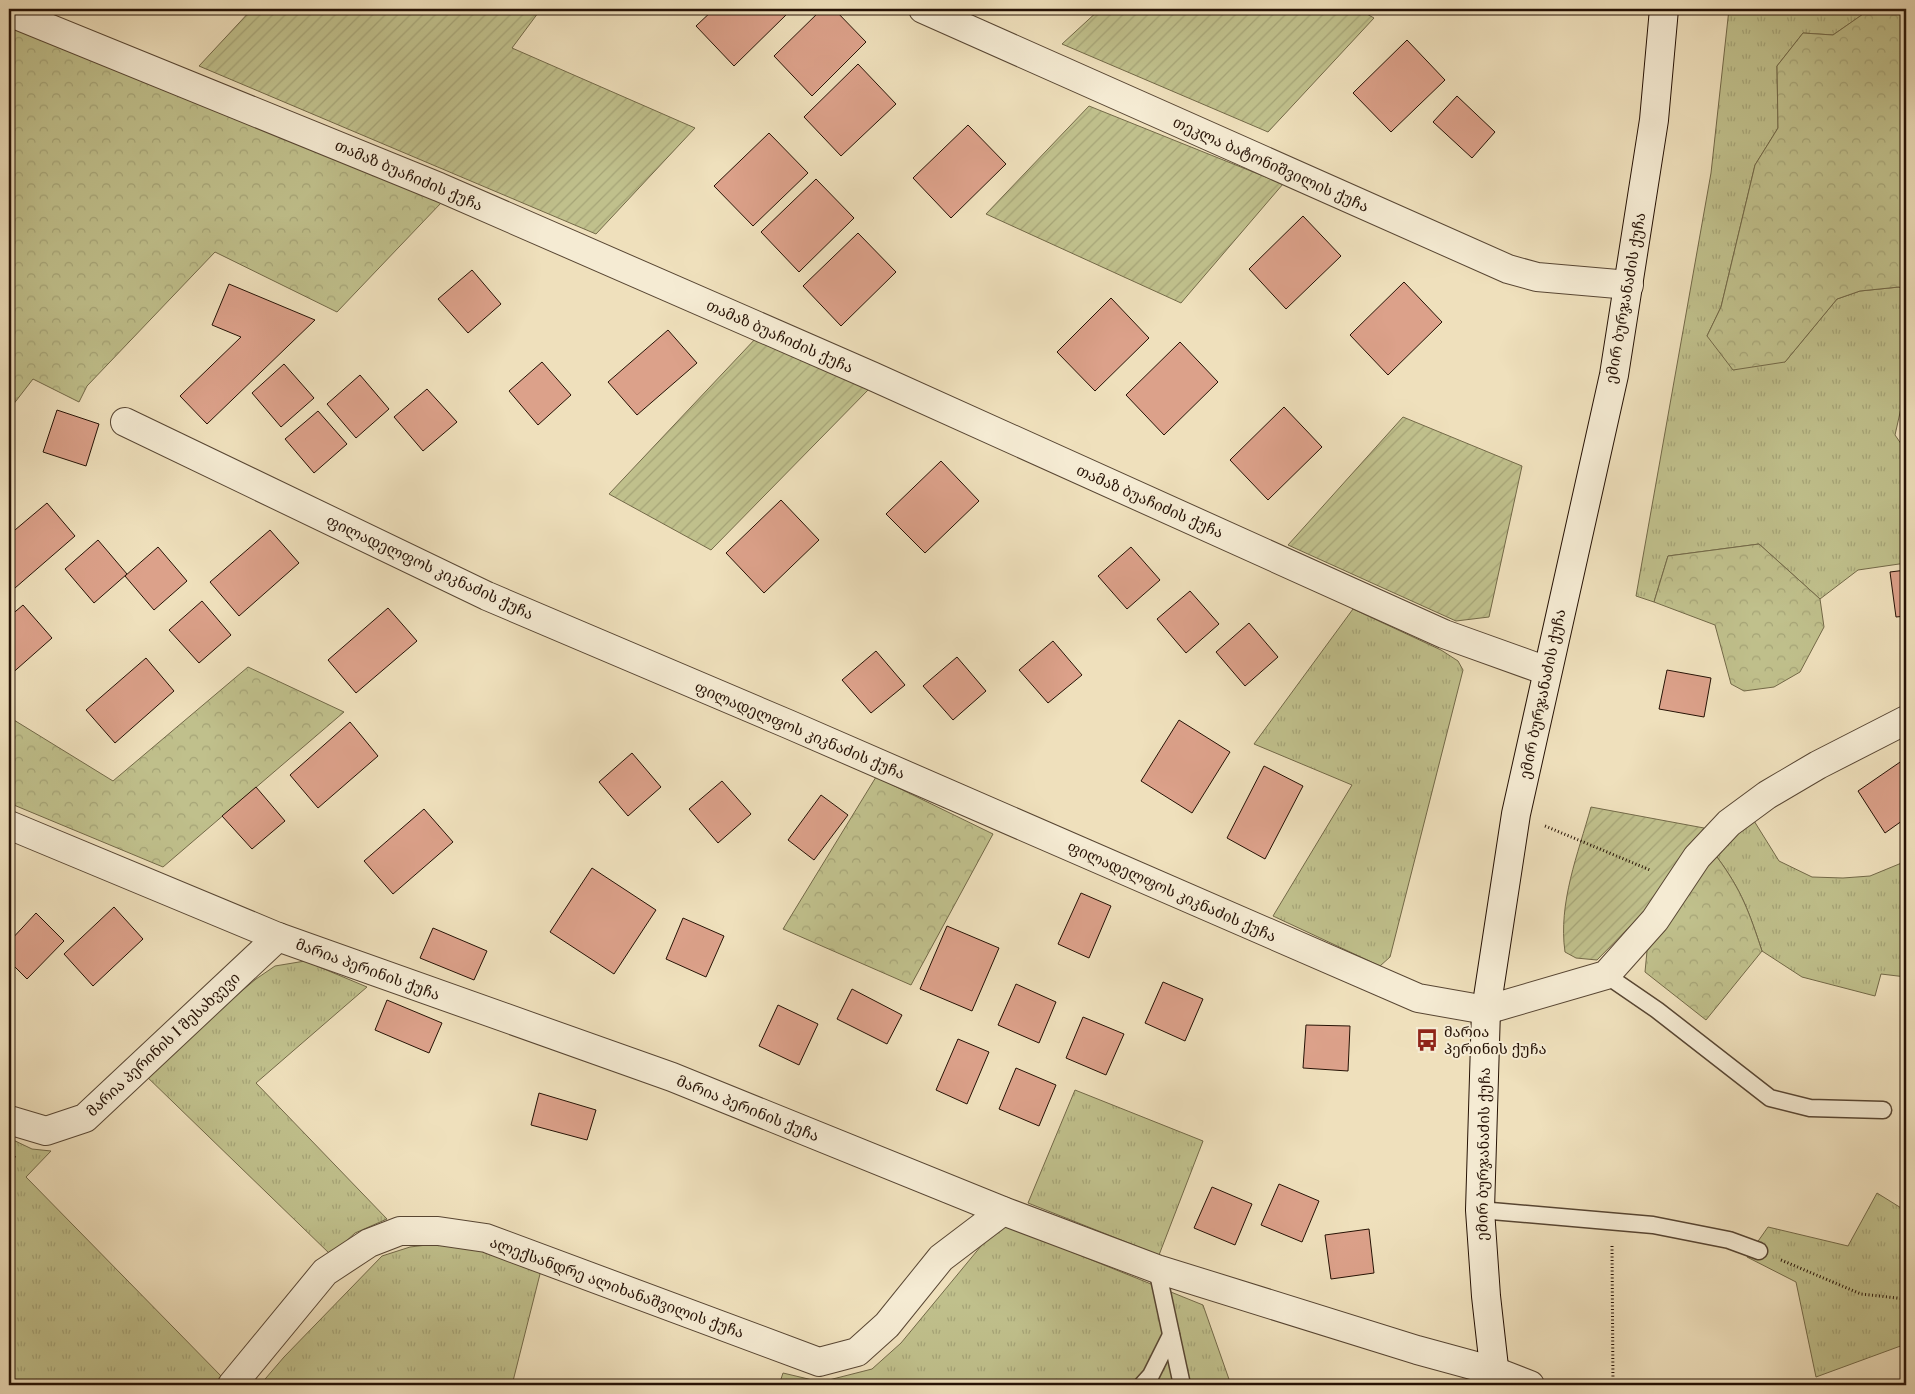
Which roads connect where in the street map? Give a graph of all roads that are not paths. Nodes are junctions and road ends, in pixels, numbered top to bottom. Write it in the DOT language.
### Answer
graph roads {
  1 [pos="923,9"];
  2 [pos="1664,9"];
  3 [pos="9,12"];
  4 [pos="1629,285"];
  5 [pos="126,422"];
  6 [pos="1547,671"];
  7 [pos="1906,720"];
  8 [pos="9,826"];
  9 [pos="278,937"];
  10 [pos="1606,975"];
  11 [pos="1486,1010"];
  12 [pos="1883,1110"];
  13 [pos="9,1120"];
  14 [pos="1480,1210"];
  15 [pos="1003,1211"];
  16 [pos="1759,1251"];
  17 [pos="1157,1269"];
  18 [pos="1171,1335"];
  19 [pos="1490,1381"];
  20 [pos="232,1385"];
  21 [pos="1142,1385"];
  22 [pos="1182,1385"];
  23 [pos="1530,1385"];
  1 -- 4 [label="street, თეკლა ბატონიშვილის ქუჩა"];
  2 -- 4 [label="street, ემირ ბურჯანაძის ქუჩა"];
  3 -- 6 [label="street, თამაზ ბუაჩიძის ქუჩა"];
  4 -- 6 [label="street, ემირ ბურჯანაძის ქუჩა"];
  5 -- 11 [label="street, ფილადელფოს კიკნაძის ქუჩა"];
  6 -- 11 [label="street, ემირ ბურჯანაძის ქუჩა"];
  7 -- 10 [label="street"];
  8 -- 9 [label="street, მარია პერინის ქუჩა"];
  9 -- 13 [label="street, მარია პერინის I შესახვევი"];
  9 -- 15 [label="street, მარია პერინის ქუჩა"];
  10 -- 11 [label="street"];
  10 -- 12 [label="lane"];
  11 -- 14 [label="street, ემირ ბურჯანაძის ქუჩა"];
  14 -- 16 [label="lane"];
  14 -- 19 [label="street, ემირ ბურჯანაძის ქუჩა"];
  15 -- 17 [label="street, მარია პერინის ქუჩა"];
  15 -- 20 [label="street, ალექსანდრე ალიხანაშვილის ქუჩა"];
  17 -- 18 [label="lane"];
  17 -- 19 [label="street, მარია პერინის ქუჩა"];
  18 -- 21 [label="lane"];
  18 -- 22 [label="lane"];
  19 -- 23 [label="street, მარია პერინის ქუჩა"];
}
